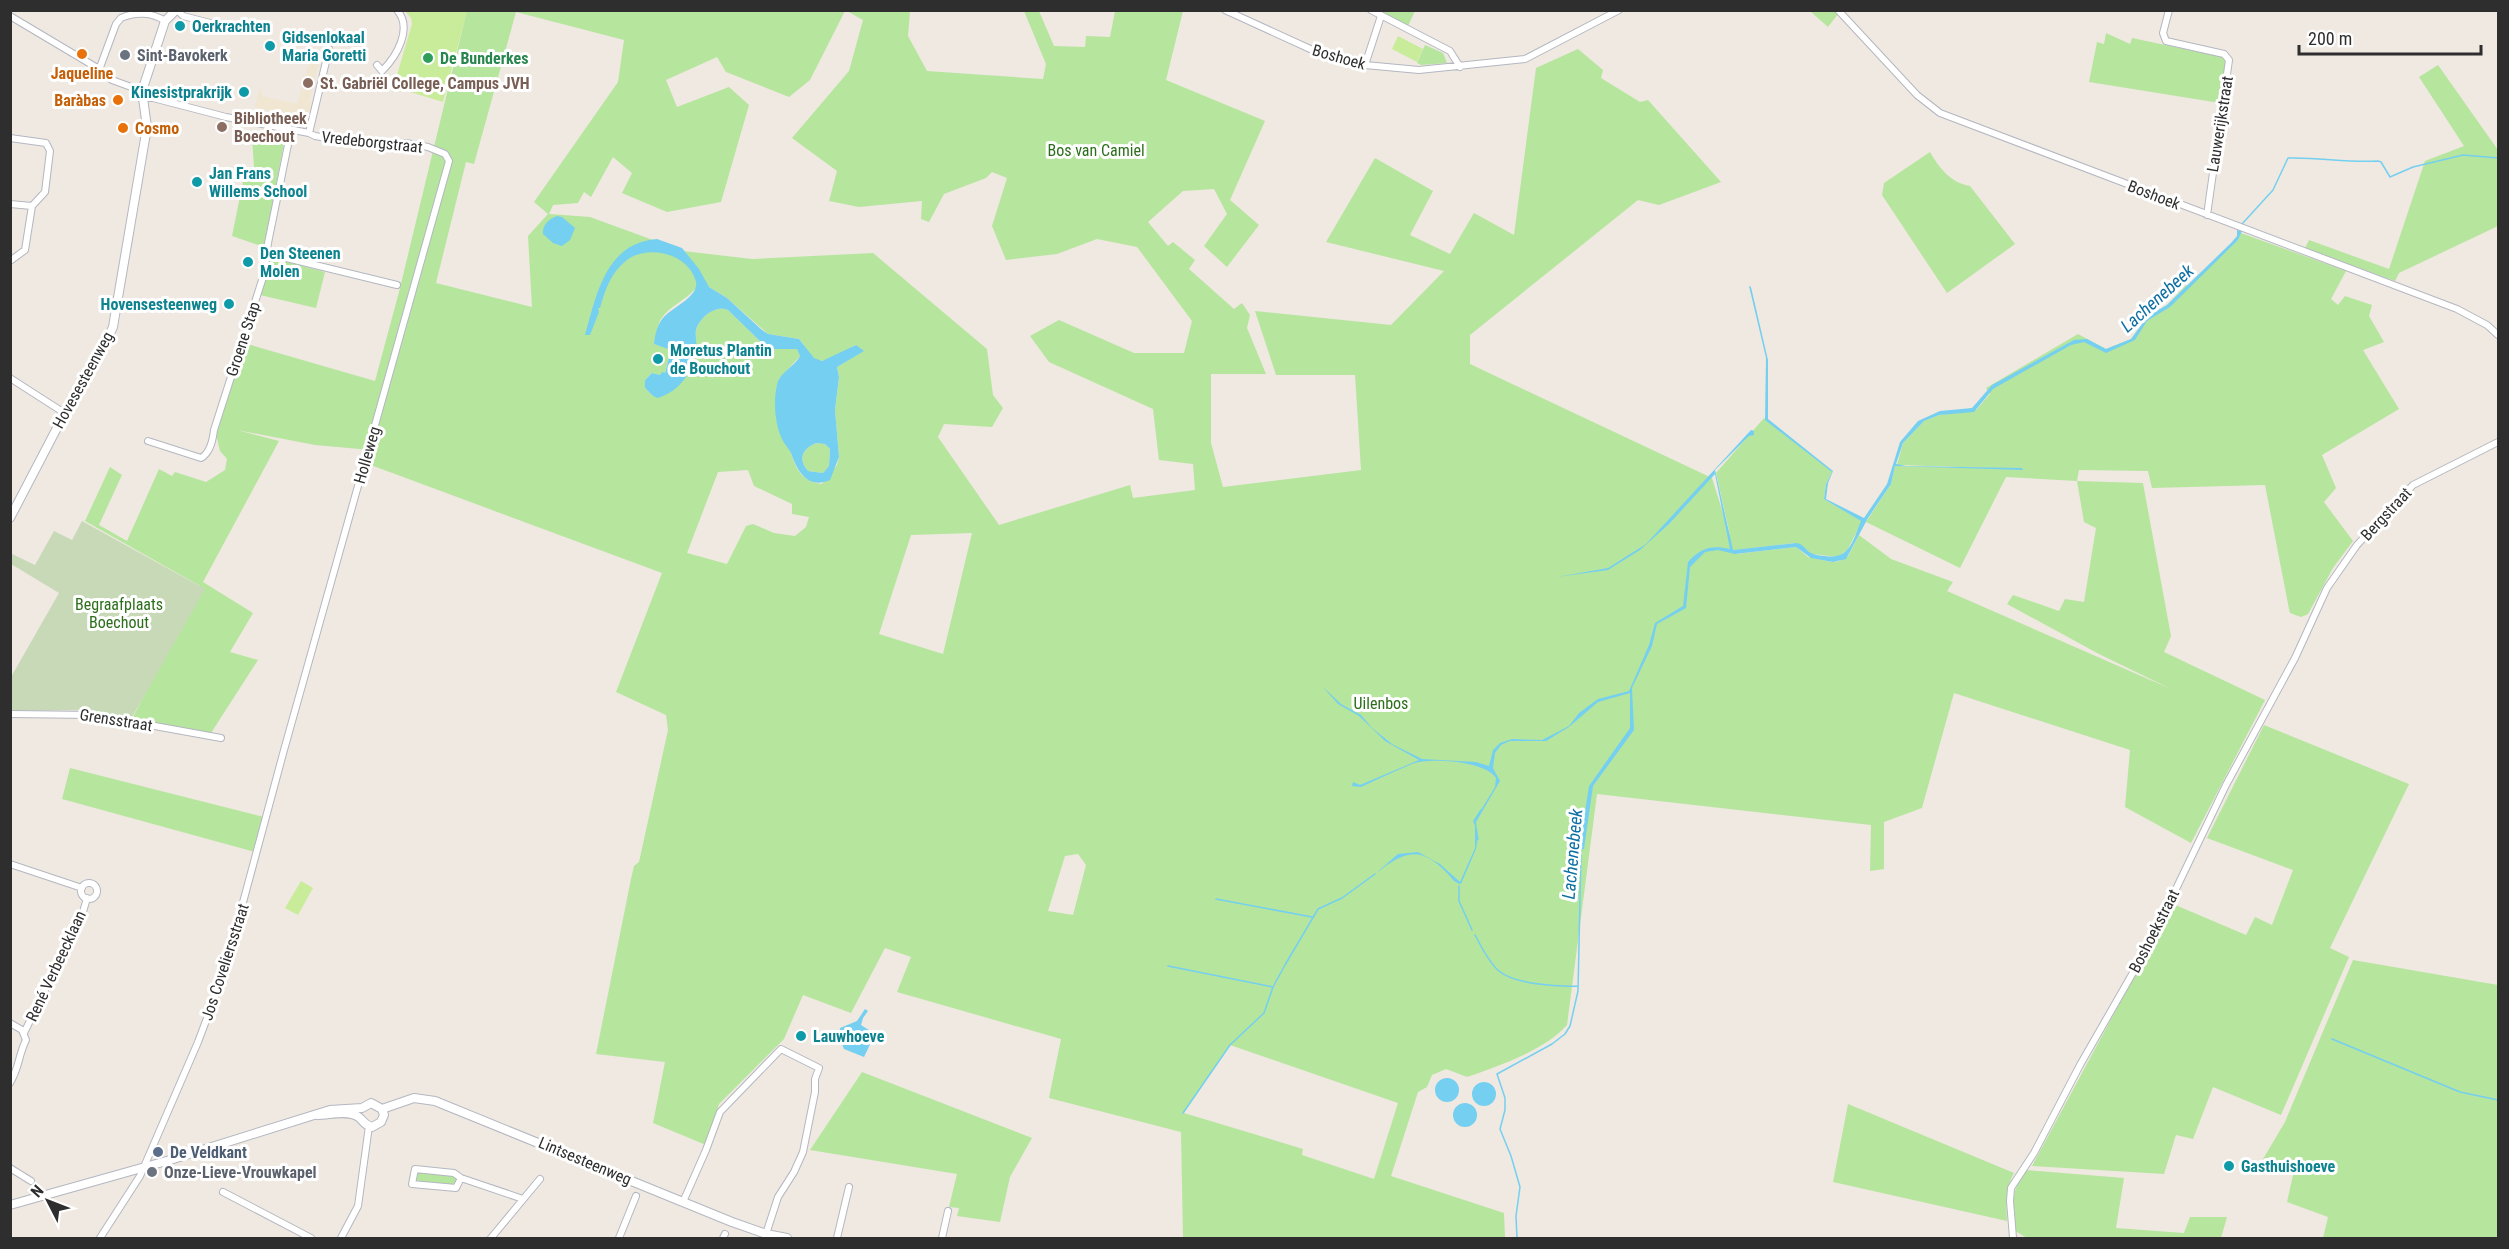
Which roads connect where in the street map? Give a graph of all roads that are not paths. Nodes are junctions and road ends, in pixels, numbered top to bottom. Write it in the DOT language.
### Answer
graph roads {
  1 [pos="176,10"];
  2 [pos="397,10"];
  3 [pos="1226,10"];
  4 [pos="1371,10"];
  5 [pos="1619,10"];
  6 [pos="1838,10"];
  7 [pos="2169,10"];
  8 [pos="10,16"];
  9 [pos="1380,16"];
  10 [pos="165,21"];
  11 [pos="218,25"];
  12 [pos="329,49"];
  13 [pos="377,65"];
  14 [pos="1365,65"];
  15 [pos="1460,67"];
  16 [pos="99,70"];
  17 [pos="382,70"];
  18 [pos="388,76"];
  19 [pos="141,94"];
  20 [pos="291,130"];
  21 [pos="309,133"];
  22 [pos="10,138"];
  23 [pos="449,160"];
  24 [pos="10,204"];
  25 [pos="32,206"];
  26 [pos="2206,215"];
  27 [pos="266,253"];
  28 [pos="10,261"];
  29 [pos="397,285"];
  30 [pos="2499,335"];
  31 [pos="10,378"];
  32 [pos="66,414"];
  33 [pos="148,441"];
  34 [pos="2499,442"];
  35 [pos="10,518"];
  36 [pos="2310,624"];
  37 [pos="10,714"];
  38 [pos="221,738"];
  39 [pos="284,750"];
  40 [pos="10,864"];
  41 [pos="81,888"];
  42 [pos="87,898"];
  43 [pos="10,1023"];
  44 [pos="24,1033"];
  45 [pos="10,1083"];
  46 [pos="362,1108"];
  47 [pos="382,1108"];
  48 [pos="318,1115"];
  49 [pos="360,1117"];
  50 [pos="369,1126"];
  51 [pos="143,1167"];
  52 [pos="10,1168"];
  53 [pos="460,1178"];
  54 [pos="540,1179"];
  55 [pos="31,1181"];
  56 [pos="849,1187"];
  57 [pos="223,1192"];
  58 [pos="636,1196"];
  59 [pos="523,1199"];
  60 [pos="683,1202"];
  61 [pos="10,1205"];
  62 [pos="948,1211"];
  63 [pos="766,1234"];
  64 [pos="300,1235"];
  65 [pos="100,1239"];
  66 [pos="311,1239"];
  67 [pos="341,1239"];
  68 [pos="491,1239"];
  69 [pos="620,1239"];
  70 [pos="788,1239"];
  71 [pos="837,1239"];
  72 [pos="942,1239"];
  73 [pos="2013,1239"];
  1 -- 10 [label="street"];
  1 -- 11 [label="street"];
  2 -- 17 [label="street"];
  3 -- 14 [label="street, Boshoek"];
  4 -- 9 [label="street"];
  5 -- 15 [label="street, Boshoek"];
  6 -- 26 [label="street, Boshoek"];
  7 -- 26 [label="street, Lauwerijkstraat"];
  8 -- 16 [label="street, Vredeborgstraat"];
  9 -- 14 [label="street"];
  9 -- 15 [label="street"];
  10 -- 16 [label="street"];
  10 -- 19 [label="street"];
  12 -- 21 [label="street"];
  13 -- 17 [label="street"];
  14 -- 15 [label="street, Boshoek"];
  16 -- 19 [label="street, Vredeborgstraat"];
  17 -- 18 [label="street"];
  19 -- 20 [label="street, Vredeborgstraat"];
  19 -- 32 [label="street, Hovesesteenweg"];
  20 -- 21 [label="street, Vredeborgstraat"];
  20 -- 27 [label="street, Groene Stap"];
  21 -- 23 [label="street, Vredeborgstraat"];
  22 -- 25 [label="street"];
  23 -- 39 [label="street, Holleweg"];
  24 -- 25 [label="street"];
  25 -- 28 [label="street"];
  26 -- 30 [label="street, Boshoek"];
  27 -- 29 [label="street"];
  27 -- 33 [label="street, Groene Stap"];
  31 -- 32 [label="street"];
  32 -- 35 [label="street, Hovesesteenweg"];
  34 -- 36 [label="street, Bergstraat"];
  36 -- 73 [label="street, Boshoekstraat"];
  37 -- 38 [label="street, Grensstraat"];
  39 -- 51 [label="street, Jos Coveliersstraat"];
  40 -- 41 [label="street"];
  41 -- 42 [label="street"];
  41 -- 42 [label="street"];
  42 -- 44 [label="street, René Verbeecklaan"];
  43 -- 44 [label="street, René Verbeecklaan"];
  44 -- 45 [label="street, René Verbeecklaan"];
  46 -- 47 [label="street, Lintsesteenweg"];
  46 -- 48 [label="street, Lintsesteenweg"];
  46 -- 49 [label="street"];
  47 -- 50 [label="street"];
  47 -- 60 [label="street, Lintsesteenweg"];
  48 -- 49 [label="street, Lintsesteenweg"];
  48 -- 51 [label="street, Lintsesteenweg"];
  49 -- 50 [label="street"];
  50 -- 67 [label="street"];
  51 -- 61 [label="street, Lintsesteenweg"];
  51 -- 65 [label="street, Jos Coveliersstraat"];
  52 -- 55 [label="street"];
  53 -- 53 [label="street"];
  53 -- 59 [label="street"];
  54 -- 59 [label="street"];
  56 -- 71 [label="street"];
  57 -- 64 [label="street"];
  58 -- 69 [label="street"];
  59 -- 68 [label="street"];
  60 -- 63 [label="street, Lintsesteenweg"];
  60 -- 63 [label="street"];
  62 -- 72 [label="street"];
  63 -- 70 [label="street, Lintsesteenweg"];
  64 -- 66 [label="street"];
}
